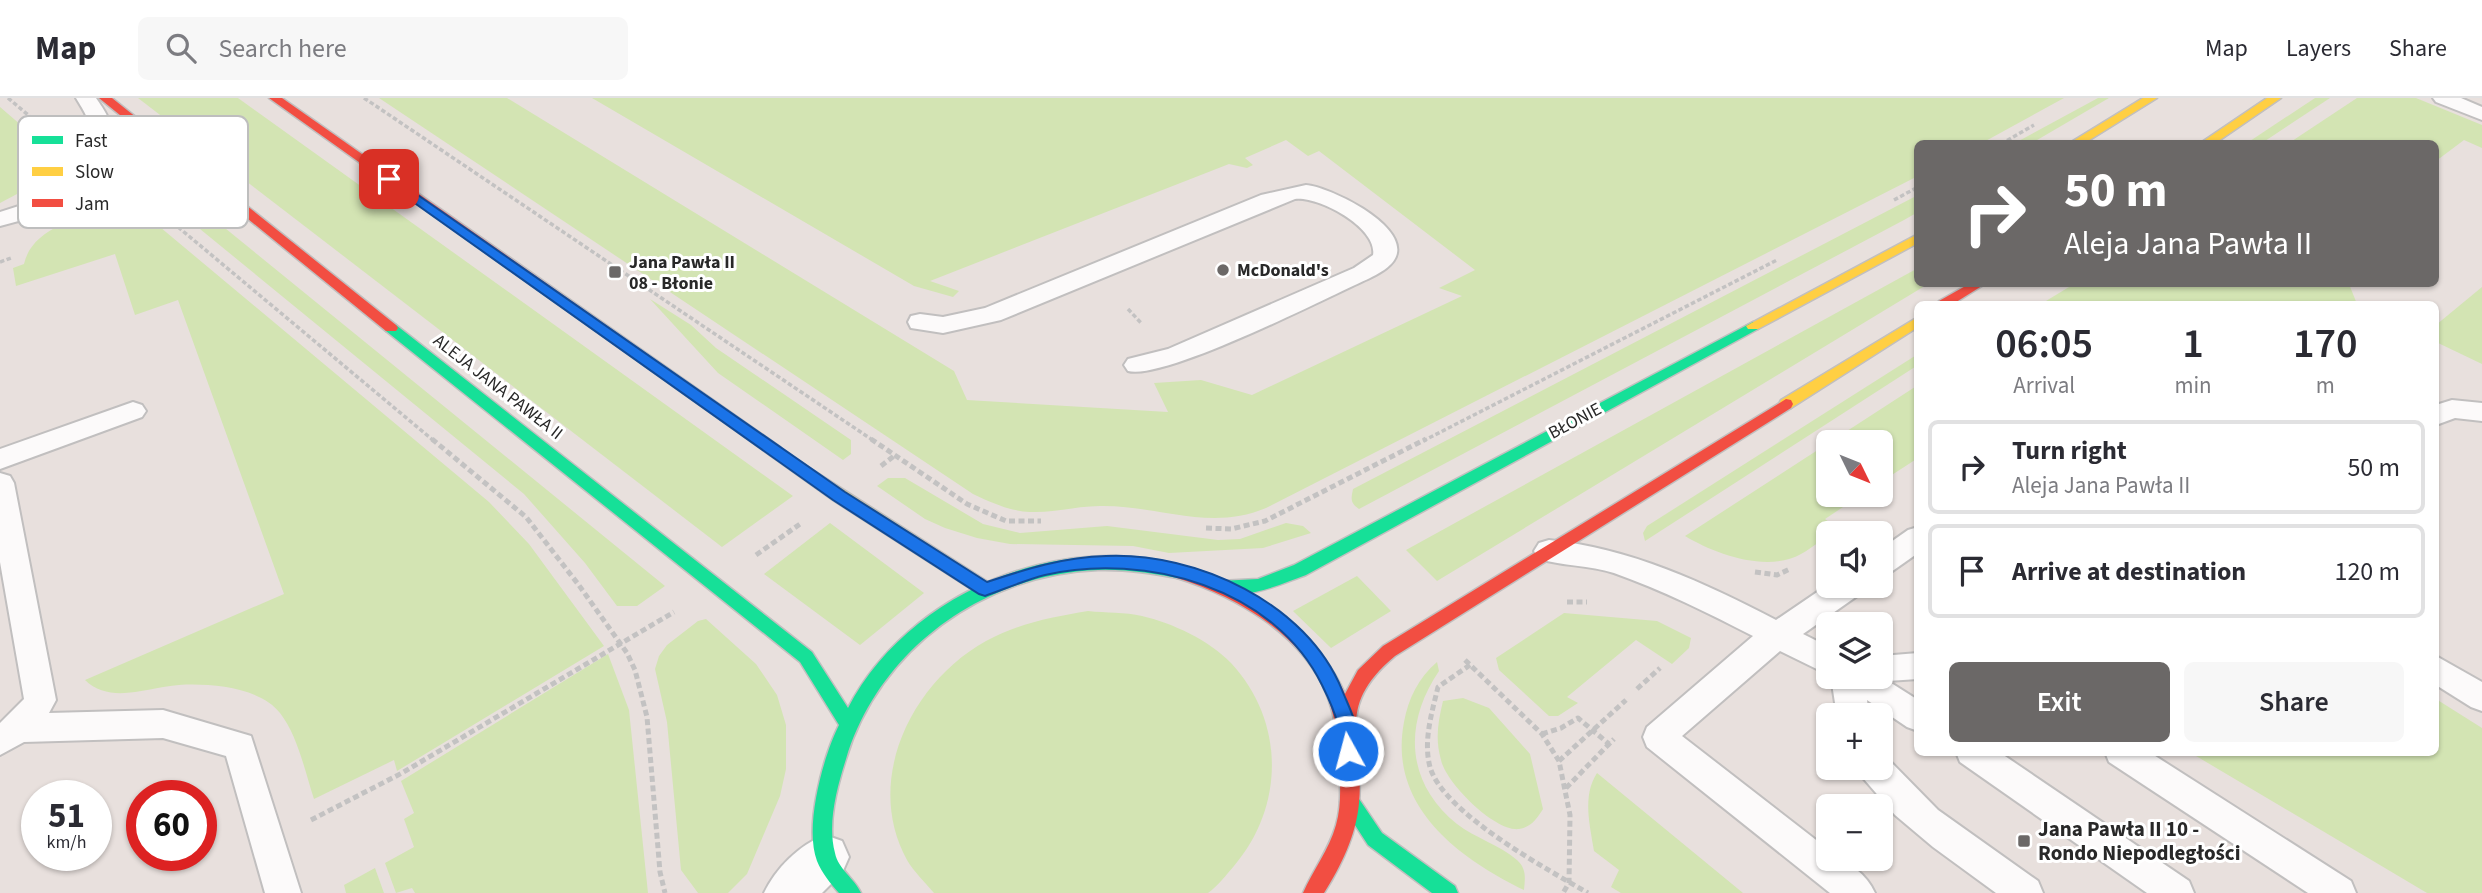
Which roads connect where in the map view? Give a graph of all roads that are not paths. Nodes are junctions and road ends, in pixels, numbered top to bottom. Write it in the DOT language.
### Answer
graph roads {
  1 [pos="86,98"];
  2 [pos="105,98"];
  3 [pos="275,98"];
  4 [pos="2151,98"];
  5 [pos="2275,98"];
  6 [pos="2443,98"];
  7 [pos="2482,114"];
  8 [pos="97,116"];
  9 [pos="127,116"];
  10 [pos="2081,140"];
  11 [pos="2211,140"];
  12 [pos="248,214"];
  13 [pos="1914,240"];
  14 [pos="1973,287"];
  15 [pos="1949,301"];
  16 [pos="920,322"];
  17 [pos="1914,323"];
  18 [pos="1136,365"];
  19 [pos="133,411"];
  20 [pos="2482,412"];
  21 [pos="2439,415"];
  22 [pos="0,459"];
  23 [pos="0,483"];
  24 [pos="1914,541"];
  25 [pos="1549,551"];
  26 [pos="1893,556"];
  27 [pos="1226,586"];
  28 [pos="985,589"];
  29 [pos="1832,598"];
  30 [pos="1778,635"];
  31 [pos="1816,655"];
  32 [pos="1914,666"];
  33 [pos="1893,668"];
  34 [pos="2439,672"];
  35 [pos="1874,689"];
  36 [pos="2482,698"];
  37 [pos="1914,715"];
  38 [pos="847,723"];
  39 [pos="1347,725"];
  40 [pos="10,734"];
  41 [pos="1978,756"];
  42 [pos="2127,756"];
  43 [pos="1884,780"];
  44 [pos="1350,802"];
  45 [pos="838,875"];
  46 [pos="284,893"];
  47 [pos="789,893"];
  48 [pos="1313,893"];
  49 [pos="1448,893"];
  50 [pos="1857,893"];
  51 [pos="2025,893"];
  52 [pos="2176,893"];
  53 [pos="2338,893"];
  1 -- 8 [label="lane"];
  2 -- 9 [label="main road, ALEJA JANA PAWŁA II"];
  3 -- 28 [label="main road"];
  4 -- 10 [label="main road"];
  5 -- 11 [label="main road"];
  6 -- 7 [label="lane"];
  12 -- 38 [label="main road, ALEJA JANA PAWŁA II"];
  13 -- 27 [label="main road, BŁONIE"];
  14 -- 15 [label="main road"];
  16 -- 18 [label="lane"];
  17 -- 25 [label="main road"];
  19 -- 22 [label="lane"];
  20 -- 21 [label="lane"];
  23 -- 40 [label="lane"];
  24 -- 26 [label="lane"];
  25 -- 30 [label="lane"];
  25 -- 39 [label="main road"];
  27 -- 28 [label="main road"];
  27 -- 39 [label="main road"];
  28 -- 38 [label="main road"];
  29 -- 30 [label="lane"];
  30 -- 31 [label="lane"];
  30 -- 50 [label="lane"];
  32 -- 33 [label="lane"];
  34 -- 36 [label="lane"];
  35 -- 37 [label="lane"];
  38 -- 45 [label="main road"];
  39 -- 44 [label="main road"];
  40 -- 46 [label="lane"];
  41 -- 52 [label="lane"];
  42 -- 53 [label="lane"];
  43 -- 51 [label="lane"];
  44 -- 48 [label="main road"];
  44 -- 49 [label="main road"];
  45 -- 47 [label="street"];
}
